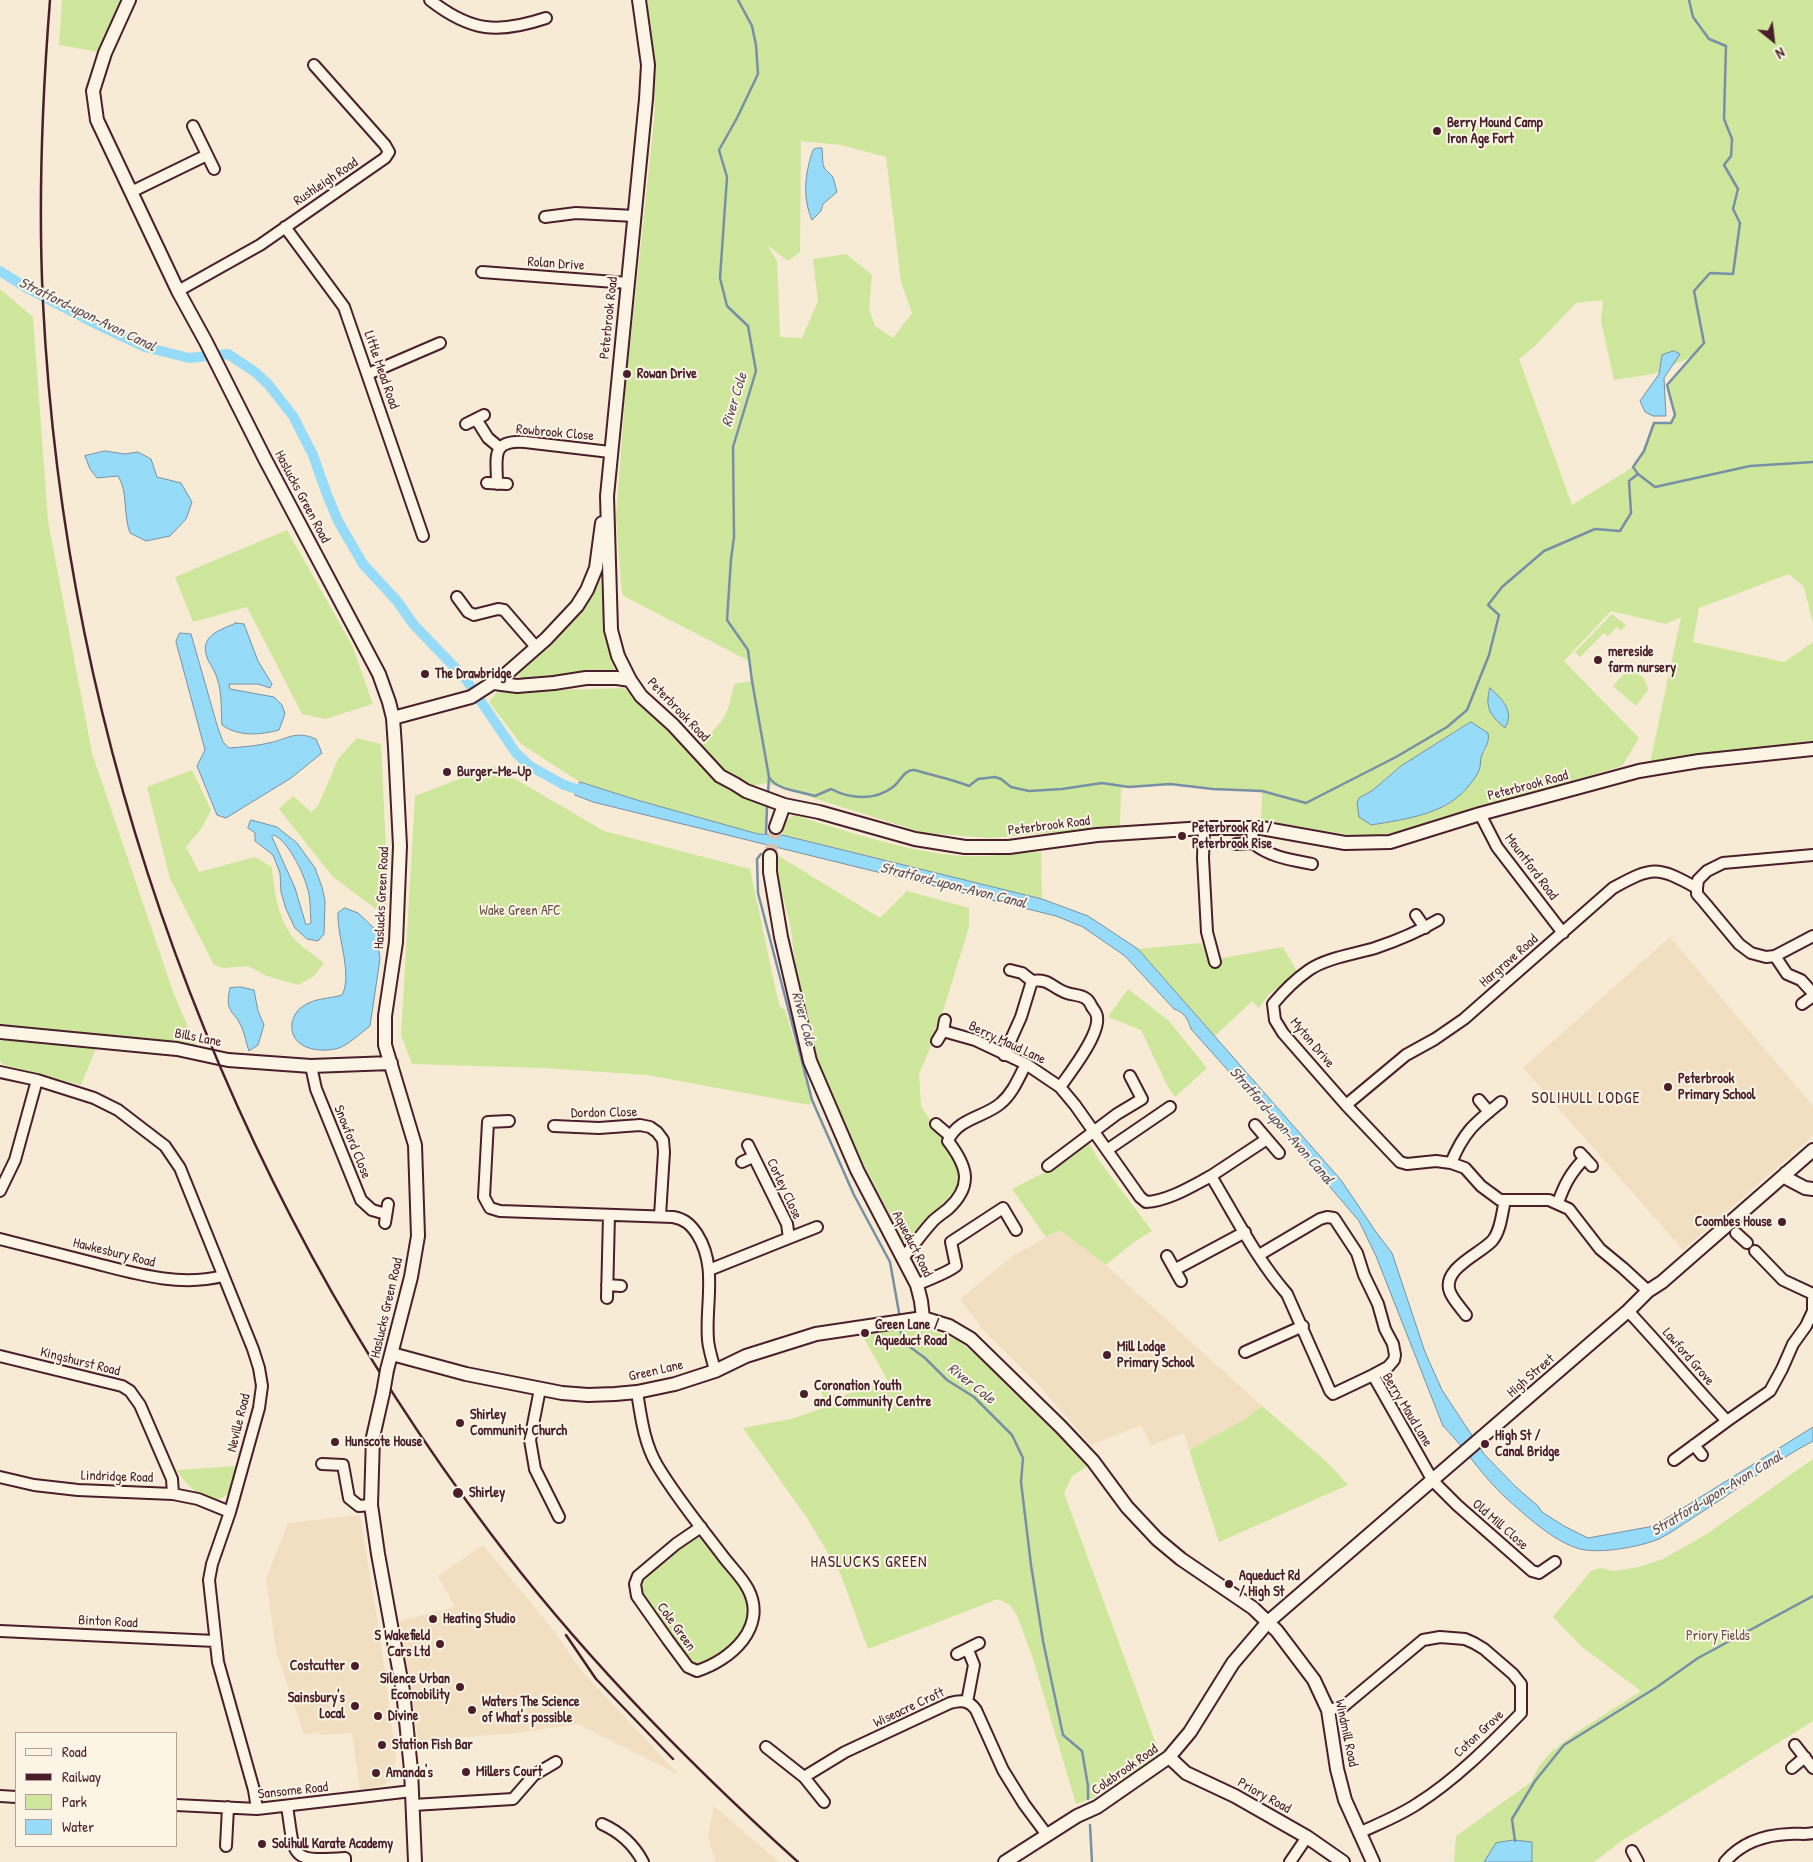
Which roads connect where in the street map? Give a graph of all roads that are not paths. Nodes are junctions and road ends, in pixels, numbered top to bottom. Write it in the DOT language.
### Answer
graph roads {
  1 [pos="129,0"];
  2 [pos="430,0"];
  3 [pos="638,0"];
  4 [pos="546,18"];
  5 [pos="314,65"];
  6 [pos="193,126"];
  7 [pos="207,155"];
  8 [pos="214,170"];
  9 [pos="131,192"];
  10 [pos="634,216"];
  11 [pos="546,217"];
  12 [pos="285,227"];
  13 [pos="482,272"];
  14 [pos="628,283"];
  15 [pos="178,291"];
  16 [pos="440,343"];
  17 [pos="368,374"];
  18 [pos="475,420"];
  19 [pos="500,448"];
  20 [pos="610,452"];
  21 [pos="497,484"];
  22 [pos="608,496"];
  23 [pos="423,536"];
  24 [pos="457,597"];
  25 [pos="536,648"];
  26 [pos="630,680"];
  27 [pos="494,683"];
  28 [pos="393,718"];
  29 [pos="1813,749"];
  30 [pos="784,804"];
  31 [pos="1480,814"];
  32 [pos="776,827"];
  33 [pos="1204,828"];
  34 [pos="1252,828"];
  35 [pos="1253,843"];
  36 [pos="1236,844"];
  37 [pos="1813,855"];
  38 [pos="770,856"];
  39 [pos="1312,864"];
  40 [pos="1697,888"];
  41 [pos="1416,915"];
  42 [pos="1438,920"];
  43 [pos="1424,928"];
  44 [pos="1563,932"];
  45 [pos="1813,936"];
  46 [pos="1775,956"];
  47 [pos="1215,962"];
  48 [pos="1010,970"];
  49 [pos="1032,982"];
  50 [pos="1813,994"];
  51 [pos="1802,1004"];
  52 [pos="945,1020"];
  53 [pos="943,1031"];
  54 [pos="0,1032"];
  55 [pos="937,1041"];
  56 [pos="1004,1055"];
  57 [pos="391,1063"];
  58 [pos="1026,1064"];
  59 [pos="312,1066"];
  60 [pos="0,1072"];
  61 [pos="1130,1076"];
  62 [pos="36,1080"];
  63 [pos="1060,1087"];
  64 [pos="1479,1100"];
  65 [pos="1500,1102"];
  66 [pos="1346,1105"];
  67 [pos="1170,1107"];
  68 [pos="1488,1112"];
  69 [pos="509,1121"];
  70 [pos="936,1124"];
  71 [pos="1255,1125"];
  72 [pos="554,1126"];
  73 [pos="1093,1132"];
  74 [pos="950,1136"];
  75 [pos="1267,1139"];
  76 [pos="748,1145"];
  77 [pos="1107,1150"];
  78 [pos="1813,1150"];
  79 [pos="1279,1153"];
  80 [pos="753,1157"];
  81 [pos="1586,1159"];
  82 [pos="742,1162"];
  83 [pos="1451,1163"];
  84 [pos="1048,1166"];
  85 [pos="1786,1173"];
  86 [pos="1211,1176"];
  87 [pos="1813,1189"];
  88 [pos="0,1191"];
  89 [pos="1505,1200"];
  90 [pos="1558,1203"];
  91 [pos="386,1214"];
  92 [pos="609,1215"];
  93 [pos="660,1216"];
  94 [pos="817,1227"];
  95 [pos="1016,1230"];
  96 [pos="1245,1232"];
  97 [pos="1736,1233"];
  98 [pos="789,1238"];
  99 [pos="0,1239"];
  100 [pos="1747,1244"];
  101 [pos="1755,1251"];
  102 [pos="1259,1255"];
  103 [pos="1167,1256"];
  104 [pos="903,1258"];
  105 [pos="709,1270"];
  106 [pos="1176,1270"];
  107 [pos="223,1276"];
  108 [pos="1181,1281"];
  109 [pos="607,1285"];
  110 [pos="917,1285"];
  111 [pos="621,1286"];
  112 [pos="1648,1292"];
  113 [pos="1813,1294"];
  114 [pos="607,1298"];
  115 [pos="1813,1299"];
  116 [pos="1628,1311"];
  117 [pos="1466,1315"];
  118 [pos="923,1318"];
  119 [pos="1303,1326"];
  120 [pos="1246,1352"];
  121 [pos="392,1354"];
  122 [pos="0,1356"];
  123 [pos="715,1371"];
  124 [pos="1373,1375"];
  125 [pos="540,1389"];
  126 [pos="637,1392"];
  127 [pos="1727,1421"];
  128 [pos="1694,1445"];
  129 [pos="1702,1455"];
  130 [pos="1674,1460"];
  131 [pos="322,1464"];
  132 [pos="0,1477"];
  133 [pos="1433,1481"];
  134 [pos="173,1494"];
  135 [pos="371,1505"];
  136 [pos="230,1512"];
  137 [pos="559,1517"];
  138 [pos="700,1527"];
  139 [pos="1555,1562"];
  140 [pos="1268,1622"];
  141 [pos="0,1631"];
  142 [pos="215,1641"];
  143 [pos="979,1643"];
  144 [pos="968,1650"];
  145 [pos="957,1654"];
  146 [pos="967,1702"];
  147 [pos="1328,1710"];
  148 [pos="1795,1745"];
  149 [pos="766,1747"];
  150 [pos="1169,1757"];
  151 [pos="1805,1757"];
  152 [pos="556,1762"];
  153 [pos="1792,1768"];
  154 [pos="1813,1768"];
  155 [pos="804,1777"];
  156 [pos="412,1790"];
  157 [pos="0,1796"];
  158 [pos="15,1797"];
  159 [pos="824,1802"];
  160 [pos="178,1805"];
  161 [pos="413,1805"];
  162 [pos="287,1806"];
  163 [pos="228,1807"];
  164 [pos="257,1809"];
  165 [pos="602,1824"];
  166 [pos="1359,1833"];
  167 [pos="1813,1833"];
  168 [pos="1047,1835"];
  169 [pos="1307,1837"];
  170 [pos="226,1846"];
  171 [pos="1632,1851"];
  172 [pos="345,1862"];
  173 [pos="415,1862"];
  174 [pos="643,1862"];
  175 [pos="1005,1862"];
  176 [pos="1290,1862"];
  177 [pos="1343,1862"];
  178 [pos="1373,1862"];
  179 [pos="1638,1862"];
  180 [pos="1725,1862"];
  1 -- 9 [label="street, Haslucks Green Road"];
  2 -- 4 [label="street"];
  3 -- 10 [label="street, Peterbrook Road"];
  5 -- 12 [label="street, Rushleigh Road"];
  6 -- 7 [label="street"];
  7 -- 8 [label="street"];
  7 -- 9 [label="street"];
  9 -- 15 [label="street, Haslucks Green Road"];
  10 -- 11 [label="street"];
  10 -- 14 [label="street, Peterbrook Road"];
  12 -- 15 [label="street, Rushleigh Road"];
  12 -- 17 [label="street, Little Mead Road"];
  13 -- 14 [label="street, Rolan Drive"];
  14 -- 20 [label="street, Peterbrook Road"];
  15 -- 28 [label="street, Haslucks Green Road"];
  16 -- 17 [label="street"];
  17 -- 23 [label="street, Little Mead Road"];
  18 -- 19 [label="street, Rowbrook Close"];
  19 -- 20 [label="street, Rowbrook Close"];
  19 -- 21 [label="street, Rowbrook Close"];
  20 -- 22 [label="street, Peterbrook Road"];
  22 -- 25 [label="street"];
  22 -- 26 [label="street, Peterbrook Road"];
  24 -- 25 [label="street"];
  25 -- 27 [label="street"];
  26 -- 27 [label="street"];
  26 -- 30 [label="street, Peterbrook Road"];
  27 -- 28 [label="street"];
  28 -- 57 [label="street, Haslucks Green Road"];
  29 -- 31 [label="street, Peterbrook Road"];
  30 -- 32 [label="street"];
  30 -- 33 [label="street, Peterbrook Road"];
  31 -- 34 [label="street, Peterbrook Road"];
  31 -- 44 [label="street, Mountford Road"];
  33 -- 34 [label="street, Peterbrook Road"];
  33 -- 47 [label="street"];
  34 -- 35 [label="street"];
  35 -- 36 [label="street"];
  35 -- 39 [label="street"];
  37 -- 40 [label="street"];
  38 -- 104 [label="street, Aqueduct Road"];
  40 -- 44 [label="street, Hargrave Road"];
  40 -- 46 [label="street"];
  41 -- 43 [label="street"];
  42 -- 43 [label="street, Myton Drive"];
  43 -- 66 [label="street, Myton Drive"];
  44 -- 66 [label="street, Hargrave Road"];
  45 -- 46 [label="street"];
  46 -- 50 [label="street"];
  48 -- 49 [label="street"];
  49 -- 56 [label="street"];
  49 -- 63 [label="street"];
  50 -- 51 [label="street"];
  52 -- 53 [label="street"];
  53 -- 55 [label="street"];
  53 -- 56 [label="street, Berry Maud Lane"];
  54 -- 59 [label="street, Bills Lane"];
  56 -- 58 [label="street, Berry Maud Lane"];
  57 -- 59 [label="street, Bills Lane"];
  57 -- 121 [label="street, Haslucks Green Road"];
  58 -- 63 [label="street, Berry Maud Lane"];
  58 -- 74 [label="street"];
  59 -- 91 [label="street, Snowford Close"];
  60 -- 62 [label="street, Neville Road"];
  61 -- 73 [label="street"];
  62 -- 88 [label="street"];
  62 -- 107 [label="street, Neville Road"];
  63 -- 73 [label="street, Berry Maud Lane"];
  64 -- 68 [label="street"];
  65 -- 68 [label="street"];
  66 -- 83 [label="street, Myton Drive"];
  67 -- 77 [label="street"];
  68 -- 83 [label="street"];
  69 -- 92 [label="street"];
  70 -- 74 [label="street"];
  71 -- 75 [label="street"];
  72 -- 93 [label="street, Dordon Close"];
  73 -- 77 [label="street, Berry Maud Lane"];
  73 -- 84 [label="street"];
  74 -- 104 [label="street"];
  75 -- 79 [label="street"];
  75 -- 86 [label="street, Berry Maud Lane"];
  76 -- 80 [label="street, Corley Close"];
  77 -- 86 [label="street, Berry Maud Lane"];
  78 -- 85 [label="street, High Street"];
  80 -- 82 [label="street, Corley Close"];
  80 -- 98 [label="street, Corley Close"];
  81 -- 90 [label="street"];
  83 -- 89 [label="street, Myton Drive"];
  85 -- 87 [label="street"];
  85 -- 112 [label="street, High Street"];
  86 -- 96 [label="street, Berry Maud Lane"];
  89 -- 90 [label="street, Myton Drive"];
  89 -- 117 [label="street"];
  90 -- 112 [label="street"];
  92 -- 93 [label="street"];
  92 -- 109 [label="street"];
  93 -- 105 [label="street"];
  94 -- 98 [label="street"];
  95 -- 110 [label="street"];
  96 -- 102 [label="street, Berry Maud Lane"];
  96 -- 106 [label="street"];
  97 -- 100 [label="street"];
  98 -- 105 [label="street, Corley Close"];
  99 -- 107 [label="street, Hawkesbury Road"];
  101 -- 113 [label="street"];
  102 -- 119 [label="street, Berry Maud Lane"];
  102 -- 124 [label="street"];
  103 -- 106 [label="street"];
  104 -- 110 [label="street, Aqueduct Road"];
  105 -- 123 [label="street"];
  106 -- 108 [label="street"];
  107 -- 136 [label="street, Neville Road"];
  109 -- 111 [label="street"];
  109 -- 114 [label="street"];
  110 -- 118 [label="street, Aqueduct Road"];
  112 -- 116 [label="street, High Street"];
  115 -- 127 [label="street"];
  116 -- 127 [label="street, Lawford Grove"];
  116 -- 133 [label="street, High Street"];
  118 -- 123 [label="street, Green Lane"];
  118 -- 140 [label="street"];
  119 -- 120 [label="street"];
  119 -- 124 [label="street, Berry Maud Lane"];
  121 -- 125 [label="street, Green Lane"];
  121 -- 135 [label="street, Haslucks Green Road, bridge"];
  122 -- 134 [label="street, Kingshurst Road"];
  123 -- 126 [label="street, Green Lane"];
  124 -- 133 [label="street, Berry Maud Lane"];
  125 -- 126 [label="street, Green Lane"];
  125 -- 137 [label="street"];
  126 -- 138 [label="street, Cole Green"];
  127 -- 128 [label="street"];
  128 -- 129 [label="street"];
  128 -- 130 [label="street"];
  131 -- 135 [label="street"];
  132 -- 134 [label="street, Lindridge Road"];
  133 -- 139 [label="street, Old Mill Close"];
  133 -- 140 [label="street, High Street"];
  134 -- 136 [label="street, Lindridge Road"];
  135 -- 156 [label="street, Haslucks Green Road"];
  136 -- 142 [label="street, Neville Road"];
  138 -- 138 [label="street, Cole Green"];
  140 -- 147 [label="street, Windmill Road"];
  140 -- 150 [label="street, Colebrook Road"];
  141 -- 142 [label="street, Binton Road"];
  142 -- 164 [label="street, Neville Road"];
  143 -- 144 [label="street"];
  144 -- 145 [label="street"];
  144 -- 146 [label="street"];
  146 -- 155 [label="street, Wiseacre Croft"];
  146 -- 168 [label="street, Wiseacre Croft"];
  147 -- 166 [label="street, Windmill Road"];
  147 -- 166 [label="street, Coton Grove"];
  148 -- 151 [label="street"];
  149 -- 155 [label="street"];
  150 -- 168 [label="street, Colebrook Road"];
  150 -- 169 [label="street, Priory Road"];
  151 -- 153 [label="street"];
  151 -- 154 [label="street"];
  152 -- 161 [label="street"];
  155 -- 159 [label="street"];
  156 -- 161 [label="street, Haslucks Green Road"];
  156 -- 162 [label="street, Sansome Road"];
  157 -- 158 [label="street"];
  160 -- 163 [label="street, Sansome Road"];
  161 -- 173 [label="street, Haslucks Green Road"];
  162 -- 164 [label="street, Sansome Road"];
  162 -- 172 [label="street"];
  163 -- 164 [label="street, Sansome Road"];
  163 -- 170 [label="street"];
  165 -- 174 [label="street"];
  166 -- 178 [label="street, Windmill Road"];
  167 -- 180 [label="street"];
  168 -- 175 [label="street, Colebrook Road"];
  169 -- 176 [label="street"];
  169 -- 177 [label="street, Priory Road"];
  171 -- 179 [label="street"];
}
